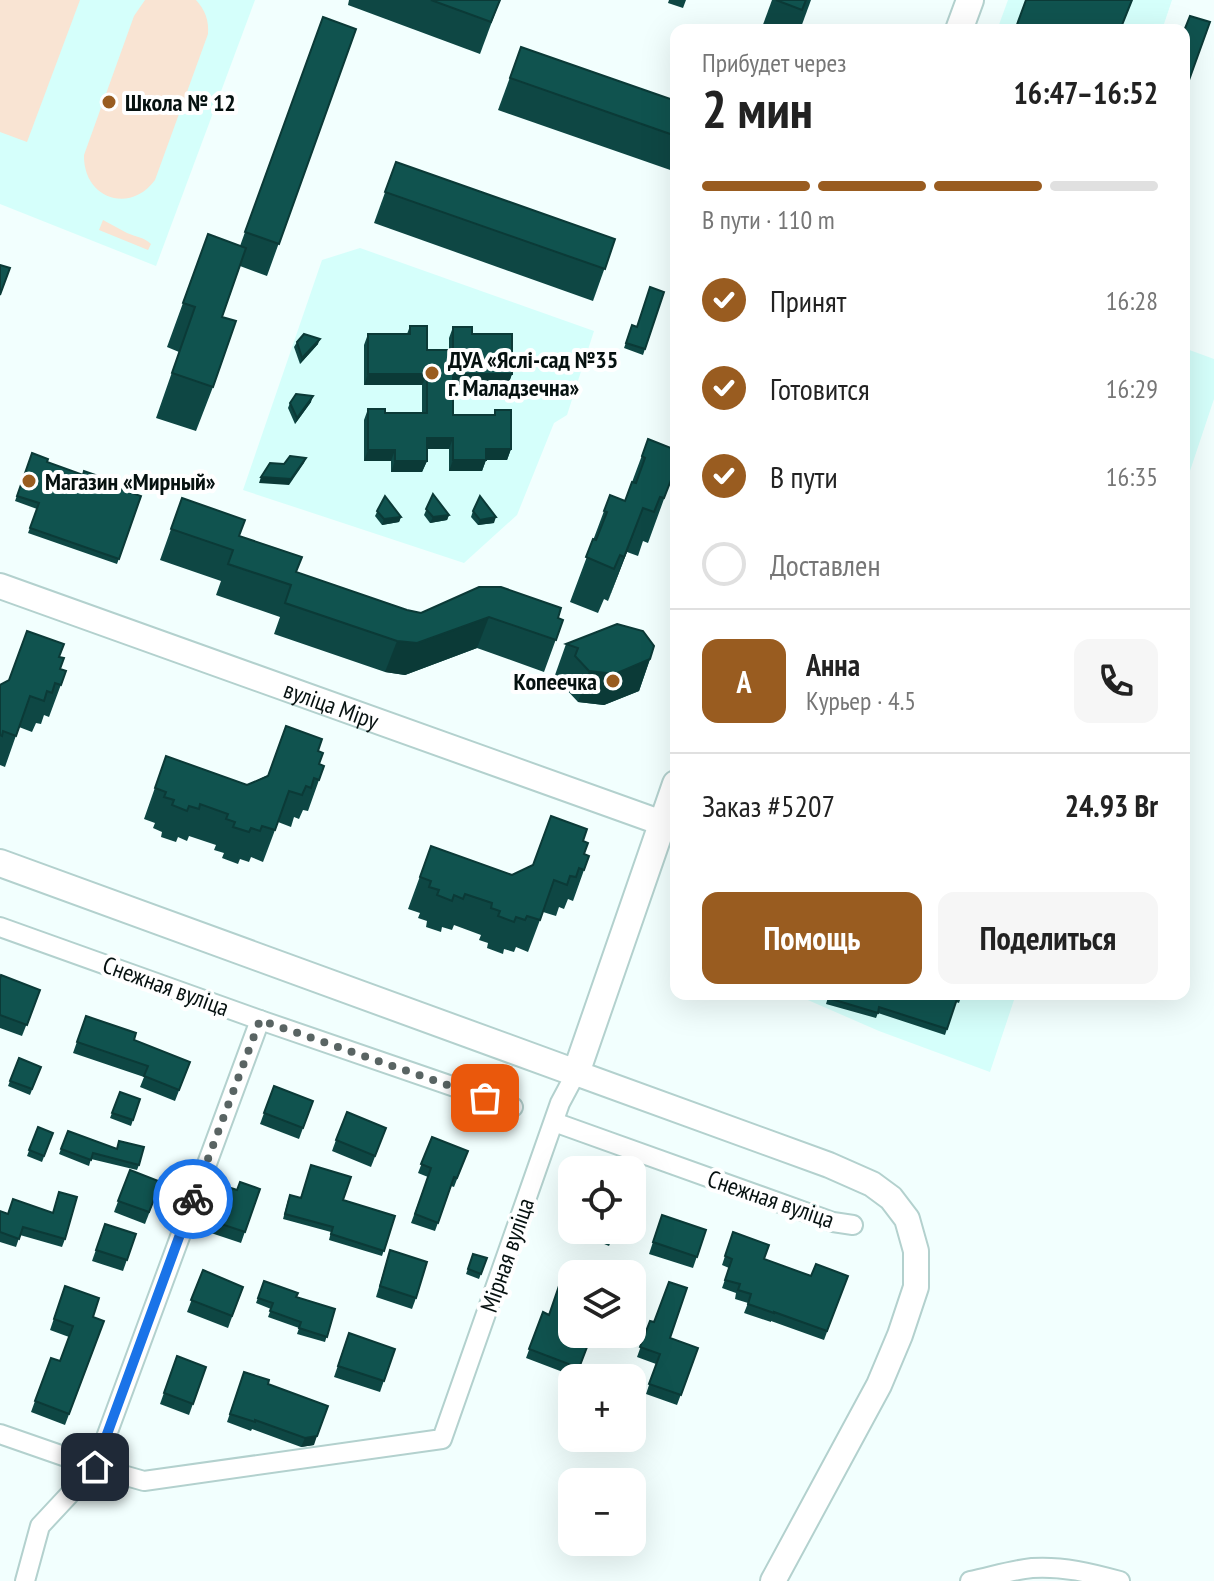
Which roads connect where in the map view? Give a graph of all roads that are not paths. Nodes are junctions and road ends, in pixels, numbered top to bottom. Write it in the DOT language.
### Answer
graph roads {
  1 [pos="970,0"];
  2 [pos="961,24"];
  3 [pos="0,586"];
  4 [pos="670,801"];
  5 [pos="662,823"];
  6 [pos="0,863"];
  7 [pos="0,927"];
  8 [pos="260,1020"];
  9 [pos="576,1073"];
  10 [pos="513,1107"];
  11 [pos="554,1122"];
  12 [pos="853,1225"];
  13 [pos="0,1434"];
  14 [pos="95,1467"];
  15 [pos="25,1581"];
  16 [pos="773,1581"];
  17 [pos="970,1581"];
  18 [pos="1120,1581"];
  1 -- 2 [label="main road"];
  3 -- 5 [label="street, вуліца Міру"];
  4 -- 5 [label="main road"];
  5 -- 9 [label="main road"];
  6 -- 9 [label="main road"];
  7 -- 8 [label="street, Снежная вуліца"];
  8 -- 10 [label="street, Снежная вуліца"];
  8 -- 14 [label="street"];
  9 -- 11 [label="street, Мірная вуліца"];
  9 -- 16 [label="street"];
  11 -- 12 [label="street, Снежная вуліца"];
  11 -- 14 [label="street, Мірная вуліца"];
  13 -- 14 [label="street"];
  14 -- 15 [label="street"];
  17 -- 18 [label="street"];
}
